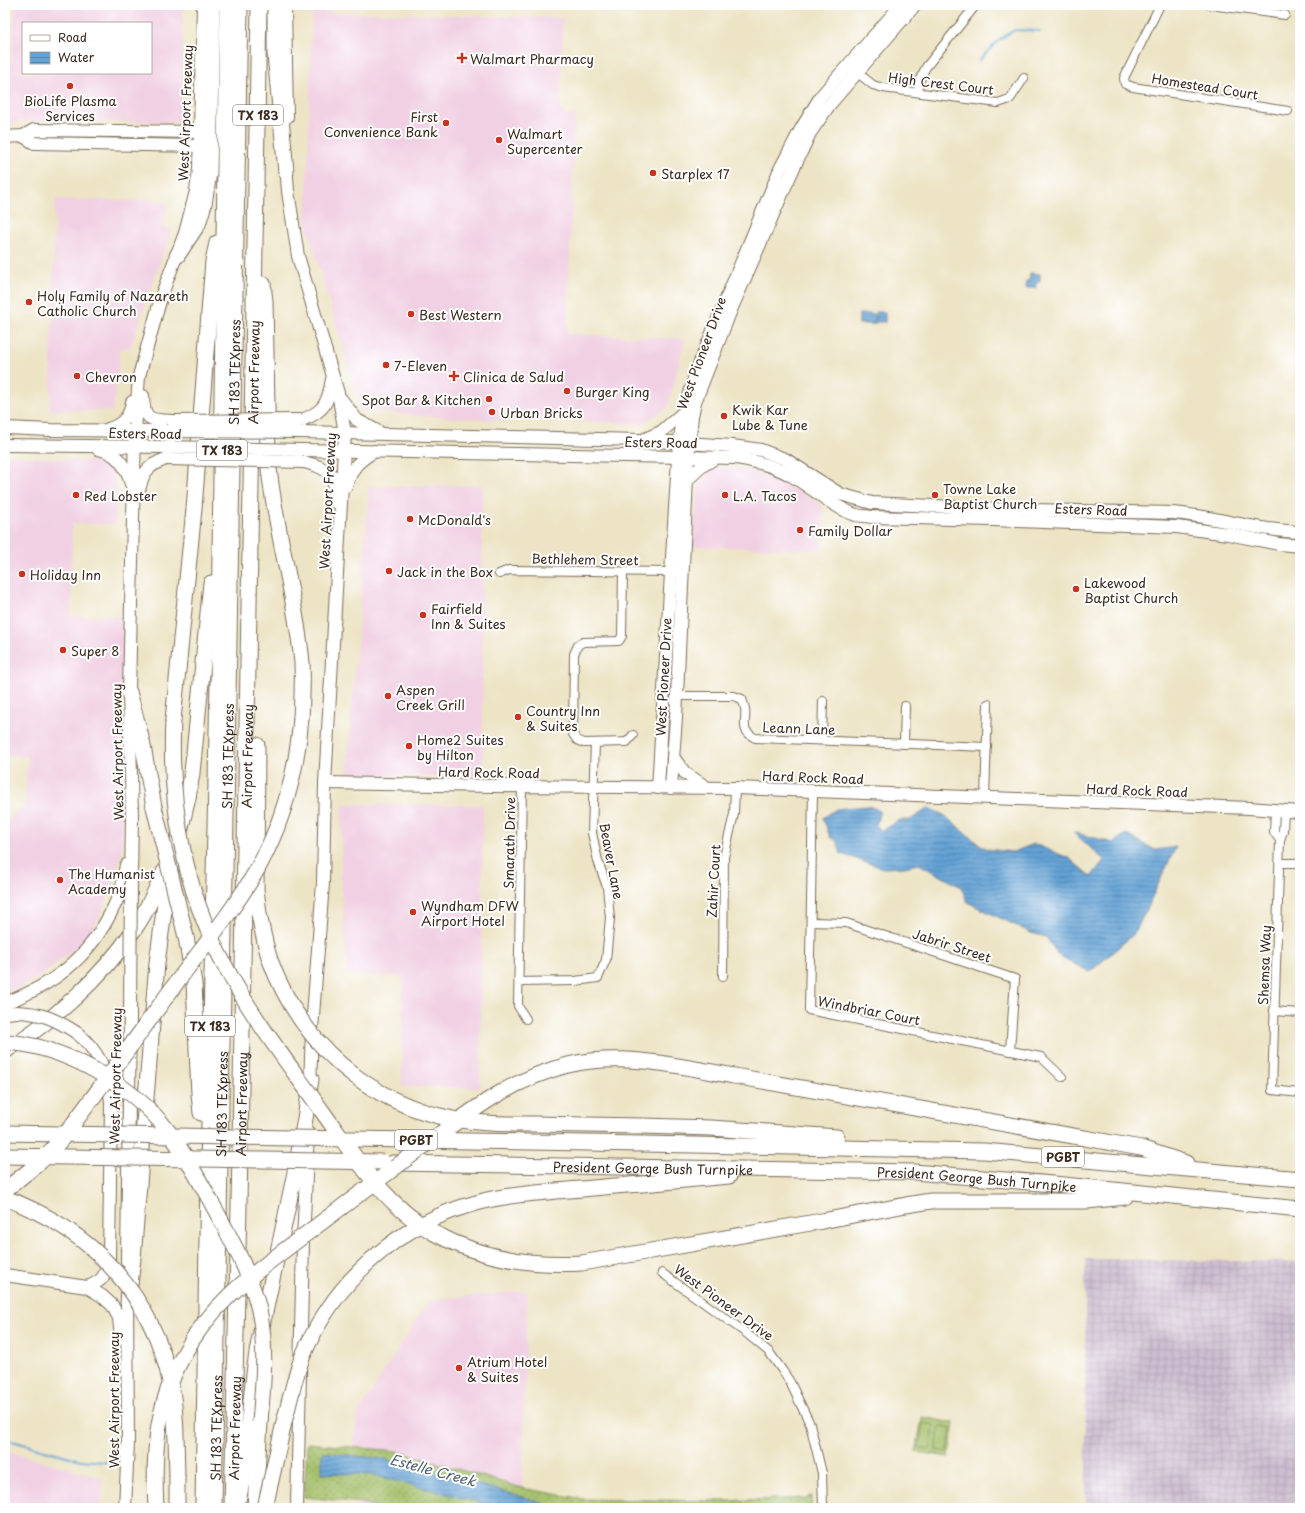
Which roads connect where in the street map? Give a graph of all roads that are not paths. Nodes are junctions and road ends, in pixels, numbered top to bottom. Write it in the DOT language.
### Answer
graph roads {
  1 [pos="203,5"];
  2 [pos="212,5"];
  3 [pos="227,5"];
  4 [pos="240,5"];
  5 [pos="246,5"];
  6 [pos="259,5"];
  7 [pos="275,5"];
  8 [pos="285,5"];
  9 [pos="901,5"];
  10 [pos="915,5"];
  11 [pos="976,5"];
  12 [pos="1160,5"];
  13 [pos="1210,5"];
  14 [pos="1285,15"];
  15 [pos="854,69"];
  16 [pos="1024,78"];
  17 [pos="918,92"];
  18 [pos="1288,111"];
  19 [pos="200,132"];
  20 [pos="23,136"];
  21 [pos="5,137"];
  22 [pos="200,146"];
  23 [pos="286,172"];
  24 [pos="224,211"];
  25 [pos="256,225"];
  26 [pos="177,256"];
  27 [pos="332,373"];
  28 [pos="139,376"];
  29 [pos="338,394"];
  30 [pos="688,414"];
  31 [pos="169,426"];
  32 [pos="301,426"];
  33 [pos="5,428"];
  34 [pos="105,430"];
  35 [pos="135,432"];
  36 [pos="345,433"];
  37 [pos="382,434"];
  38 [pos="435,435"];
  39 [pos="536,438"];
  40 [pos="641,440"];
  41 [pos="684,443"];
  42 [pos="5,445"];
  43 [pos="83,446"];
  44 [pos="134,447"];
  45 [pos="344,451"];
  46 [pos="378,451"];
  47 [pos="716,451"];
  48 [pos="434,452"];
  49 [pos="166,453"];
  50 [pos="489,453"];
  51 [pos="535,454"];
  52 [pos="683,457"];
  53 [pos="686,481"];
  54 [pos="134,494"];
  55 [pos="342,499"];
  56 [pos="1012,515"];
  57 [pos="133,516"];
  58 [pos="1300,532"];
  59 [pos="672,542"];
  60 [pos="220,544"];
  61 [pos="1300,546"];
  62 [pos="249,567"];
  63 [pos="623,572"];
  64 [pos="670,572"];
  65 [pos="499,574"];
  66 [pos="682,589"];
  67 [pos="667,630"];
  68 [pos="333,646"];
  69 [pos="129,692"];
  70 [pos="677,696"];
  71 [pos="823,701"];
  72 [pos="988,704"];
  73 [pos="905,706"];
  74 [pos="633,735"];
  75 [pos="822,740"];
  76 [pos="595,743"];
  77 [pos="904,744"];
  78 [pos="986,747"];
  79 [pos="673,758"];
  80 [pos="325,783"];
  81 [pos="522,786"];
  82 [pos="593,787"];
  83 [pos="658,788"];
  84 [pos="671,788"];
  85 [pos="706,788"];
  86 [pos="735,788"];
  87 [pos="813,791"];
  88 [pos="985,798"];
  89 [pos="1279,811"];
  90 [pos="1300,812"];
  91 [pos="132,840"];
  92 [pos="174,851"];
  93 [pos="1280,863"];
  94 [pos="1300,863"];
  95 [pos="811,922"];
  96 [pos="723,976"];
  97 [pos="519,982"];
  98 [pos="5,1003"];
  99 [pos="1274,1011"];
  100 [pos="11,1012"];
  101 [pos="1300,1013"];
  102 [pos="526,1019"];
  103 [pos="5,1042"];
  104 [pos="5,1051"];
  105 [pos="1010,1051"];
  106 [pos="1062,1077"];
  107 [pos="310,1079"];
  108 [pos="1300,1093"];
  109 [pos="5,1133"];
  110 [pos="911,1148"];
  111 [pos="5,1156"];
  112 [pos="778,1169"];
  113 [pos="1214,1171"];
  114 [pos="208,1172"];
  115 [pos="1300,1179"];
  116 [pos="5,1190"];
  117 [pos="1159,1194"];
  118 [pos="5,1198"];
  119 [pos="1300,1209"];
  120 [pos="662,1273"];
  121 [pos="5,1276"];
  122 [pos="87,1287"];
  123 [pos="128,1302"];
  124 [pos="128,1398"];
  125 [pos="125,1508"];
  126 [pos="156,1508"];
  127 [pos="177,1508"];
  128 [pos="203,1508"];
  129 [pos="214,1508"];
  130 [pos="220,1508"];
  131 [pos="232,1508"];
  132 [pos="237,1508"];
  133 [pos="255,1508"];
  134 [pos="265,1508"];
  135 [pos="297,1508"];
  136 [pos="823,1508"];
  1 -- 19 [label="main road, West Airport Freeway"];
  2 -- 26 [label="highway"];
  3 -- 24 [label="highway, TX 183"];
  4 -- 129 [label="highway, SH 183 TEXpress"];
  5 -- 130 [label="highway, SH 183 TEXpress"];
  6 -- 25 [label="highway, Airport Freeway / TX 183"];
  7 -- 23 [label="highway"];
  8 -- 23 [label="main road, West Airport Freeway"];
  9 -- 15 [label="main road, West Pioneer Drive"];
  10 -- 15 [label="main road, West Pioneer Drive"];
  11 -- 17 [label="street"];
  12 -- 18 [label="street, Homestead Court"];
  13 -- 14 [label="street"];
  15 -- 17 [label="street, High Crest Court"];
  15 -- 30 [label="main road, West Pioneer Drive"];
  16 -- 17 [label="street, High Crest Court"];
  19 -- 20 [label="main road"];
  19 -- 22 [label="main road, West Airport Freeway"];
  20 -- 21 [label="main road"];
  20 -- 22 [label="main road"];
  22 -- 26 [label="main road, West Airport Freeway"];
  23 -- 27 [label="main road, West Airport Freeway"];
  24 -- 60 [label="highway, TX 183"];
  24 -- 117 [label="highway, bridge"];
  25 -- 62 [label="highway, Airport Freeway / TX 183"];
  25 -- 116 [label="highway, bridge"];
  26 -- 28 [label="main road, West Airport Freeway"];
  27 -- 29 [label="main road, West Airport Freeway"];
  27 -- 32 [label="main road"];
  28 -- 31 [label="main road"];
  28 -- 34 [label="main road"];
  28 -- 35 [label="main road, West Airport Freeway"];
  29 -- 36 [label="main road, West Airport Freeway"];
  29 -- 37 [label="main road"];
  30 -- 40 [label="main road"];
  30 -- 41 [label="main road, West Pioneer Drive"];
  30 -- 47 [label="main road"];
  31 -- 32 [label="main road, Esters Road, bridge"];
  31 -- 35 [label="main road, Esters Road"];
  32 -- 36 [label="main road, Esters Road"];
  33 -- 34 [label="main road, Esters Road"];
  34 -- 35 [label="main road, Esters Road"];
  35 -- 44 [label="main road, West Airport Freeway"];
  36 -- 37 [label="main road, Esters Road"];
  36 -- 45 [label="main road, West Airport Freeway"];
  37 -- 38 [label="main road, Esters Road"];
  38 -- 39 [label="main road, Esters Road"];
  38 -- 46 [label="main road"];
  38 -- 48 [label="main road"];
  39 -- 40 [label="main road, Esters Road"];
  39 -- 50 [label="main road"];
  39 -- 51 [label="main road"];
  40 -- 41 [label="main road, Esters Road"];
  41 -- 47 [label="main road, Esters Road"];
  41 -- 52 [label="main road, West Pioneer Drive"];
  42 -- 43 [label="main road, Esters Road"];
  43 -- 44 [label="main road, Esters Road"];
  43 -- 54 [label="main road"];
  44 -- 49 [label="main road, Esters Road"];
  44 -- 54 [label="main road, West Airport Freeway"];
  45 -- 46 [label="main road, Esters Road"];
  45 -- 49 [label="main road, Esters Road, bridge"];
  45 -- 55 [label="main road, West Airport Freeway"];
  46 -- 48 [label="main road, Esters Road"];
  46 -- 55 [label="main road"];
  47 -- 52 [label="main road, Esters Road"];
  47 -- 53 [label="main road"];
  47 -- 56 [label="main road, Esters Road"];
  48 -- 50 [label="main road, Esters Road"];
  49 -- 57 [label="main road"];
  49 -- 68 [label="main road, bridge"];
  50 -- 51 [label="main road, Esters Road"];
  51 -- 52 [label="main road, Esters Road"];
  52 -- 53 [label="main road, West Pioneer Drive"];
  52 -- 59 [label="main road, West Pioneer Drive"];
  53 -- 66 [label="main road, West Pioneer Drive"];
  54 -- 57 [label="main road, West Airport Freeway"];
  55 -- 68 [label="main road, West Airport Freeway"];
  56 -- 58 [label="main road, Esters Road"];
  56 -- 61 [label="main road, Esters Road"];
  57 -- 69 [label="main road, West Airport Freeway"];
  59 -- 64 [label="main road, West Pioneer Drive"];
  59 -- 66 [label="main road"];
  60 -- 92 [label="highway"];
  60 -- 114 [label="highway, TX 183"];
  62 -- 110 [label="highway, bridge"];
  62 -- 131 [label="highway, Airport Freeway / TX 183"];
  63 -- 64 [label="street, Bethlehem Street"];
  63 -- 65 [label="street, Bethlehem Street"];
  63 -- 76 [label="street"];
  64 -- 67 [label="main road, West Pioneer Drive"];
  66 -- 70 [label="main road, West Pioneer Drive"];
  67 -- 70 [label="main road"];
  67 -- 83 [label="main road, West Pioneer Drive"];
  68 -- 80 [label="main road, West Airport Freeway"];
  69 -- 91 [label="main road, West Airport Freeway"];
  69 -- 114 [label="highway, bridge"];
  70 -- 75 [label="street, Leann Lane"];
  70 -- 79 [label="main road, West Pioneer Drive"];
  71 -- 75 [label="street"];
  72 -- 78 [label="street"];
  73 -- 77 [label="street"];
  74 -- 76 [label="street"];
  75 -- 77 [label="street, Leann Lane"];
  76 -- 82 [label="street"];
  77 -- 78 [label="street, Leann Lane"];
  78 -- 88 [label="street"];
  79 -- 84 [label="main road, West Pioneer Drive"];
  79 -- 85 [label="main road"];
  80 -- 81 [label="main road, Hard Rock Road"];
  80 -- 107 [label="main road, West Airport Freeway"];
  81 -- 82 [label="main road, Hard Rock Road"];
  81 -- 97 [label="street, Smarath Drive"];
  82 -- 83 [label="main road, Hard Rock Road"];
  82 -- 97 [label="street, Beaver Lane"];
  83 -- 84 [label="main road, Hard Rock Road"];
  84 -- 85 [label="main road, Hard Rock Road"];
  85 -- 86 [label="main road, Hard Rock Road"];
  86 -- 87 [label="main road, Hard Rock Road"];
  86 -- 96 [label="street, Zahir Court"];
  87 -- 88 [label="main road, Hard Rock Road"];
  87 -- 95 [label="street, Windbriar Court"];
  88 -- 89 [label="main road, Hard Rock Road"];
  89 -- 90 [label="main road, Hard Rock Road"];
  89 -- 93 [label="street, Shemsa Way"];
  91 -- 98 [label="main road"];
  91 -- 123 [label="main road, West Airport Freeway, bridge"];
  92 -- 104 [label="highway"];
  92 -- 123 [label="highway"];
  93 -- 94 [label="street"];
  93 -- 99 [label="street, Shemsa Way"];
  95 -- 105 [label="street, Jabrir Street"];
  95 -- 105 [label="street, Windbriar Court"];
  97 -- 102 [label="street, Smarath Drive"];
  99 -- 101 [label="street"];
  99 -- 108 [label="street, Shemsa Way"];
  100 -- 122 [label="main road, bridge"];
  103 -- 133 [label="highway, bridge"];
  105 -- 106 [label="street, Windbriar Court"];
  107 -- 132 [label="highway"];
  107 -- 135 [label="main road, West Airport Freeway"];
  109 -- 110 [label="highway, President George Bush Turnpike / PGBT, bridge"];
  110 -- 113 [label="highway, President George Bush Turnpike / PGBT"];
  111 -- 112 [label="highway, President George Bush Turnpike / PGBT, bridge"];
  112 -- 117 [label="highway, President George Bush Turnpike / PGBT"];
  112 -- 134 [label="highway, bridge"];
  113 -- 115 [label="highway, President George Bush Turnpike / PGBT"];
  113 -- 126 [label="highway, bridge"];
  114 -- 128 [label="highway, TX 183"];
  117 -- 119 [label="highway, President George Bush Turnpike / PGBT"];
  118 -- 127 [label="highway, bridge"];
  120 -- 136 [label="street, West Pioneer Drive"];
  121 -- 122 [label="main road"];
  122 -- 124 [label="main road"];
  123 -- 124 [label="main road, West Airport Freeway"];
  124 -- 125 [label="main road, West Airport Freeway"];
}
